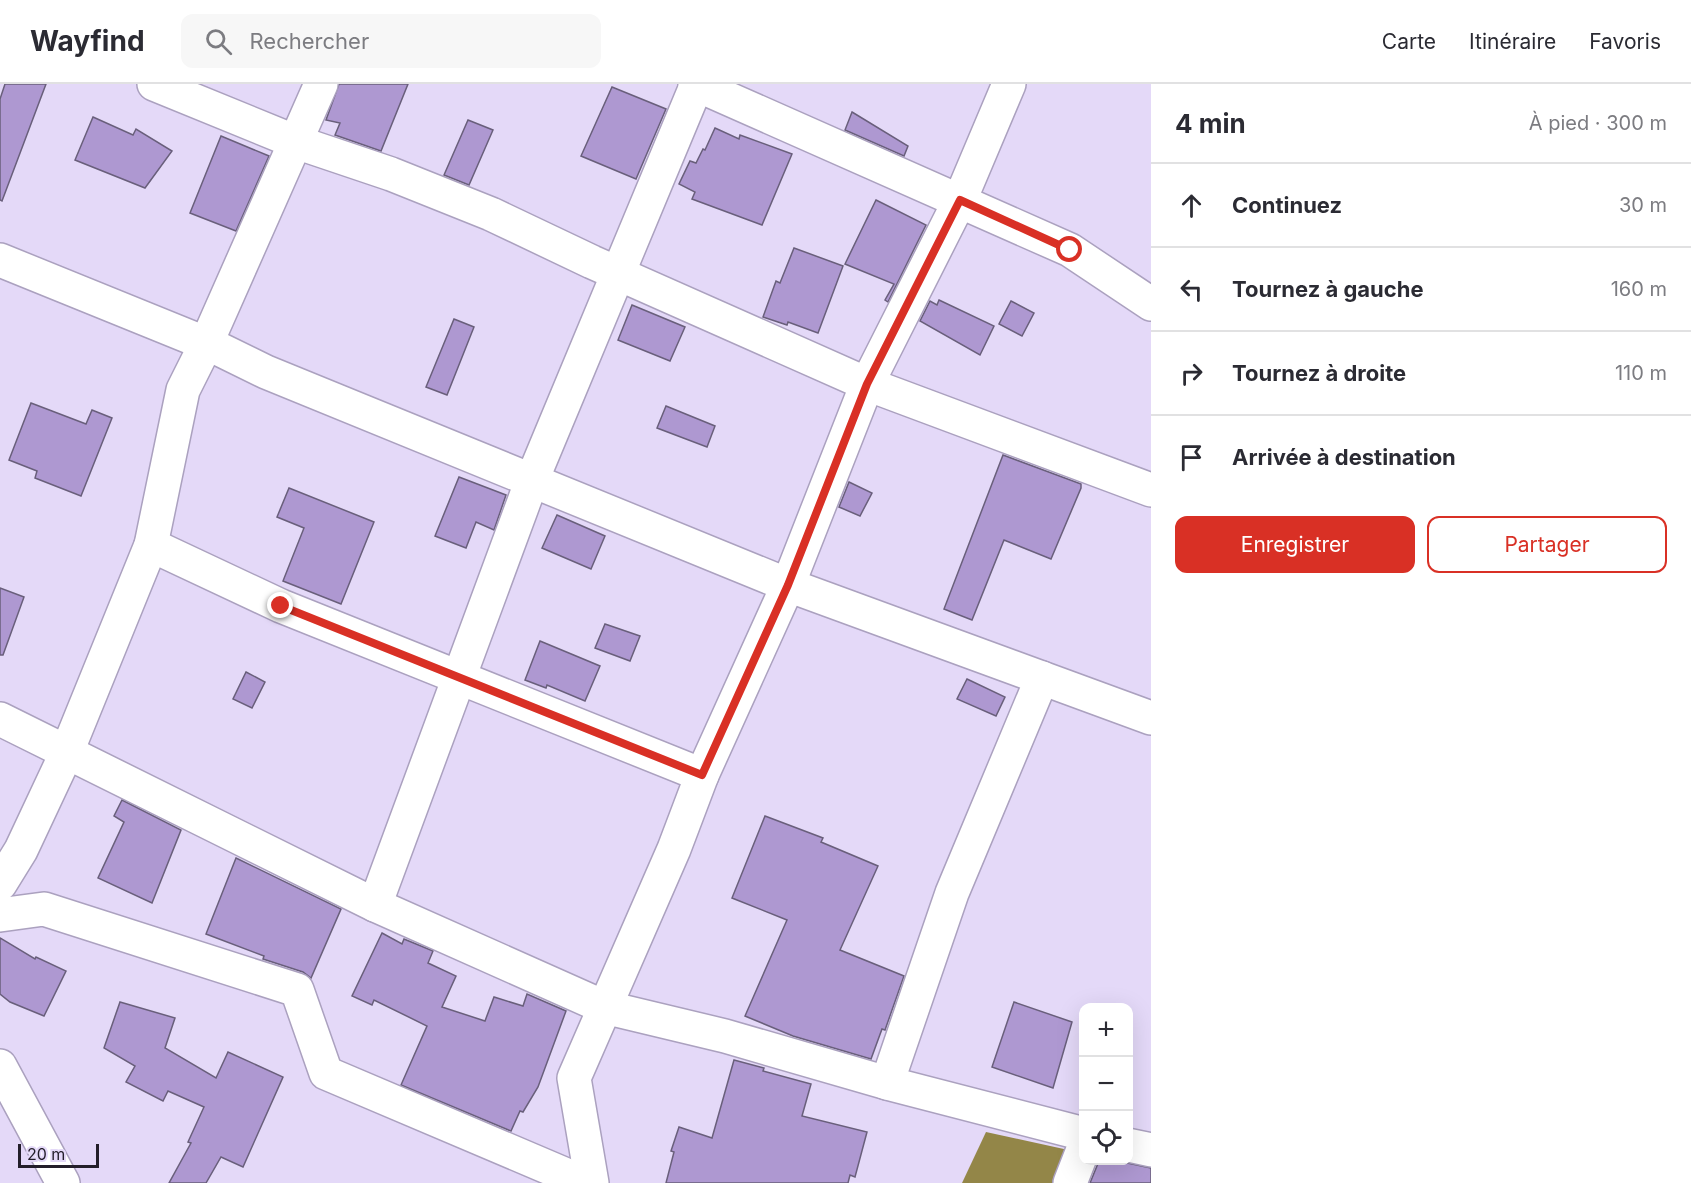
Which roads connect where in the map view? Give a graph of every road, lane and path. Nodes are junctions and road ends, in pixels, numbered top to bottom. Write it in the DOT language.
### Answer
graph roads {
  1 [pos="154,84"];
  2 [pos="321,84"];
  3 [pos="696,84"];
  4 [pos="1009,84"];
  5 [pos="296,142"];
  6 [pos="960,200"];
  7 [pos="0,260"];
  8 [pos="617,271"];
  9 [pos="1151,304"];
  10 [pos="206,344"];
  11 [pos="867,384"];
  12 [pos="532,480"];
  13 [pos="1151,490"];
  14 [pos="151,545"];
  15 [pos="788,585"];
  16 [pos="460,678"];
  17 [pos="1042,678"];
  18 [pos="1151,718"];
  19 [pos="0,719"];
  20 [pos="66,754"];
  21 [pos="702,775"];
  22 [pos="0,884"];
  23 [pos="375,905"];
  24 [pos="0,915"];
  25 [pos="604,1007"];
  26 [pos="0,1066"];
  27 [pos="886,1083"];
  28 [pos="1079,1133"];
  29 [pos="1133,1146"];
  30 [pos="1151,1150"];
  31 [pos="1079,1158"];
  32 [pos="63,1183"];
  33 [pos="585,1183"];
  34 [pos="592,1183"];
  35 [pos="1070,1183"];
  1 -- 5 [label="street"];
  2 -- 5 [label="street"];
  3 -- 6 [label="street"];
  3 -- 8 [label="street"];
  4 -- 6 [label="street"];
  5 -- 8 [label="street"];
  5 -- 10 [label="street"];
  6 -- 9 [label="street"];
  6 -- 11 [label="street"];
  7 -- 10 [label="street"];
  8 -- 11 [label="street"];
  8 -- 12 [label="street"];
  10 -- 12 [label="street"];
  10 -- 14 [label="street"];
  11 -- 13 [label="street"];
  11 -- 15 [label="street"];
  12 -- 15 [label="street"];
  12 -- 16 [label="street"];
  14 -- 16 [label="street"];
  14 -- 20 [label="street"];
  15 -- 17 [label="street"];
  15 -- 21 [label="street"];
  16 -- 21 [label="street"];
  16 -- 23 [label="street"];
  17 -- 18 [label="street"];
  17 -- 27 [label="street"];
  19 -- 20 [label="street"];
  20 -- 22 [label="street"];
  20 -- 23 [label="street"];
  21 -- 25 [label="street"];
  23 -- 25 [label="street"];
  24 -- 33 [label="street"];
  25 -- 27 [label="street"];
  25 -- 34 [label="street"];
  26 -- 32 [label="street"];
  27 -- 28 [label="street"];
  29 -- 30 [label="street"];
  31 -- 35 [label="street"];
}
